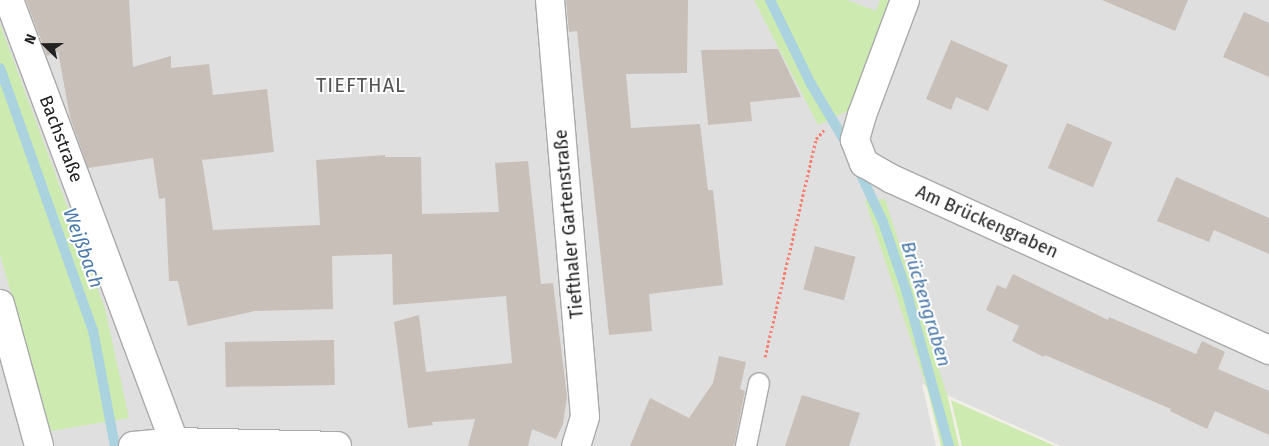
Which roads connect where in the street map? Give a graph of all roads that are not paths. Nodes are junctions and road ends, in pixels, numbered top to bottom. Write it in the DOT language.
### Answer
graph roads {
  1 [pos="9,0"];
  2 [pos="550,0"];
  3 [pos="905,0"];
  4 [pos="0,304"];
  5 [pos="1269,350"];
  6 [pos="8,369"];
  7 [pos="759,383"];
  8 [pos="176,444"];
  9 [pos="39,446"];
  10 [pos="134,446"];
  11 [pos="337,446"];
  12 [pos="576,446"];
  13 [pos="746,446"];
  1 -- 8 [label="street, Bachstraße"];
  2 -- 12 [label="street, Tiefthaler Gartenstraße"];
  3 -- 5 [label="street, Am Brückengraben"];
  4 -- 6 [label="street"];
  6 -- 9 [label="street"];
  7 -- 13 [label="lane"];
  8 -- 10 [label="street"];
  8 -- 11 [label="street"];
}
